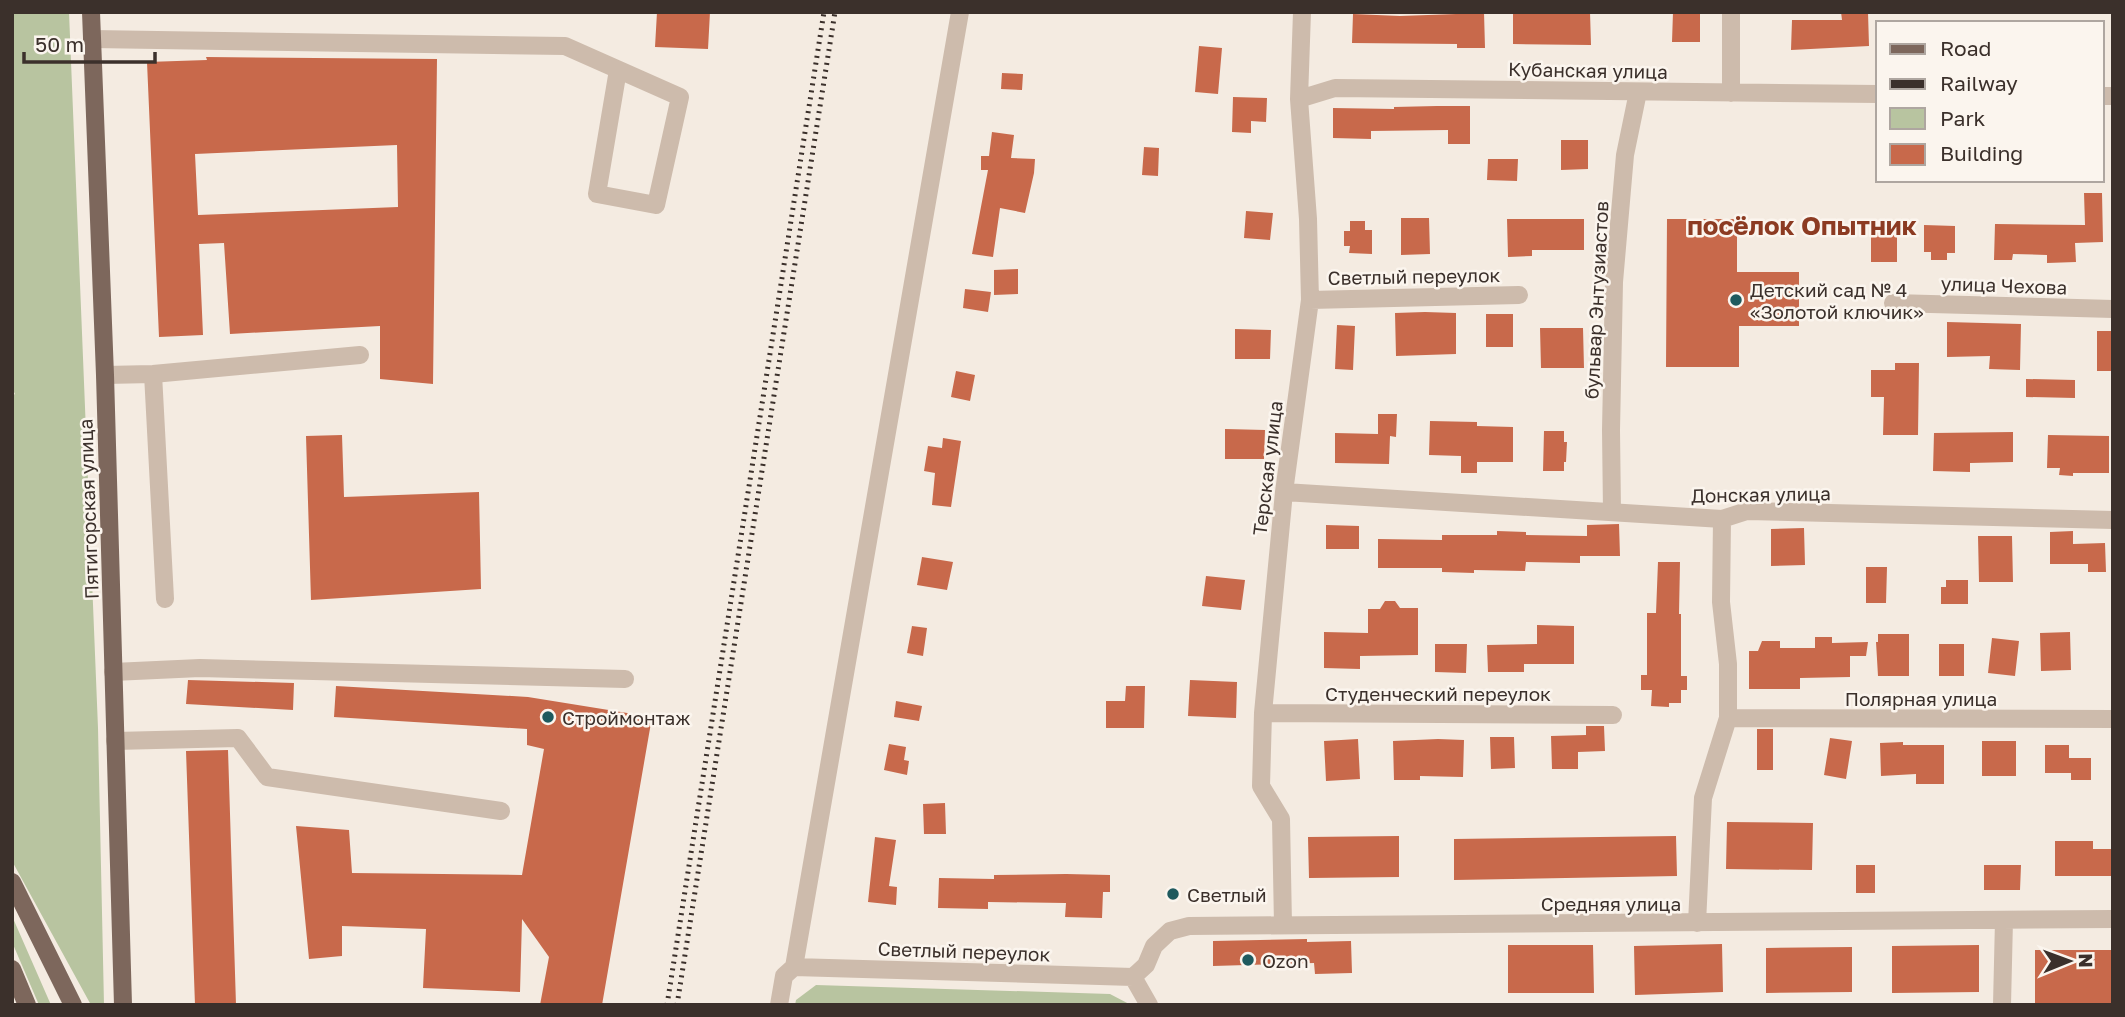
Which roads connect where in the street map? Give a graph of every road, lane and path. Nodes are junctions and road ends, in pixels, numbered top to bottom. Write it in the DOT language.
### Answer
graph roads {
  1 [pos="91,12"];
  2 [pos="960,12"];
  3 [pos="1302,12"];
  4 [pos="1731,12"];
  5 [pos="92,38"];
  6 [pos="618,70"];
  7 [pos="1638,92"];
  8 [pos="1731,93"];
  9 [pos="1876,94"];
  10 [pos="1299,99"];
  11 [pos="1519,295"];
  12 [pos="1310,300"];
  13 [pos="1893,303"];
  14 [pos="2113,309"];
  15 [pos="360,355"];
  16 [pos="153,374"];
  17 [pos="105,375"];
  18 [pos="1284,492"];
  19 [pos="1612,512"];
  20 [pos="1721,519"];
  21 [pos="2113,520"];
  22 [pos="165,599"];
  23 [pos="113,672"];
  24 [pos="625,679"];
  25 [pos="1263,713"];
  26 [pos="1613,715"];
  27 [pos="1728,718"];
  28 [pos="2113,719"];
  29 [pos="115,741"];
  30 [pos="501,811"];
  31 [pos="12,882"];
  32 [pos="2113,919"];
  33 [pos="2004,920"];
  34 [pos="1697,923"];
  35 [pos="1283,925"];
  36 [pos="794,967"];
  37 [pos="12,969"];
  38 [pos="1133,976"];
  39 [pos="27,1005"];
  40 [pos="73,1005"];
  41 [pos="123,1005"];
  42 [pos="779,1005"];
  43 [pos="1149,1005"];
  44 [pos="2002,1005"];
  1 -- 5 [label="main road, Пятигорская улица"];
  2 -- 36 [label="street"];
  3 -- 10 [label="street, Терская улица"];
  4 -- 8 [label="street"];
  5 -- 6 [label="street"];
  5 -- 17 [label="main road, Пятигорская улица"];
  6 -- 6 [label="street"];
  7 -- 8 [label="street, Кубанская улица"];
  7 -- 10 [label="street, Кубанская улица"];
  7 -- 19 [label="street, бульвар Энтузиастов"];
  8 -- 9 [label="street, Кубанская улица"];
  10 -- 12 [label="street, Терская улица"];
  11 -- 12 [label="street, Светлый переулок"];
  12 -- 18 [label="street, Терская улица"];
  13 -- 14 [label="street, улица Чехова"];
  15 -- 16 [label="street"];
  16 -- 17 [label="street"];
  16 -- 22 [label="street"];
  17 -- 23 [label="main road, Пятигорская улица"];
  18 -- 19 [label="street, Донская улица"];
  18 -- 25 [label="street, Терская улица"];
  19 -- 20 [label="street, Донская улица"];
  20 -- 21 [label="street, Донская улица"];
  20 -- 27 [label="street"];
  23 -- 24 [label="street"];
  23 -- 29 [label="main road, Пятигорская улица"];
  25 -- 26 [label="street, Студенческий переулок"];
  25 -- 35 [label="street, Терская улица"];
  27 -- 28 [label="street, Полярная улица"];
  27 -- 34 [label="street"];
  29 -- 30 [label="street"];
  29 -- 41 [label="main road, Пятигорская улица"];
  31 -- 40 [label="main road"];
  32 -- 33 [label="street, Средняя улица"];
  33 -- 34 [label="street, Средняя улица"];
  33 -- 44 [label="street"];
  34 -- 35 [label="street, Средняя улица"];
  35 -- 38 [label="street, Средняя улица"];
  36 -- 38 [label="street, Светлый переулок"];
  36 -- 42 [label="street"];
  37 -- 39 [label="main road"];
  38 -- 43 [label="street"];
}
